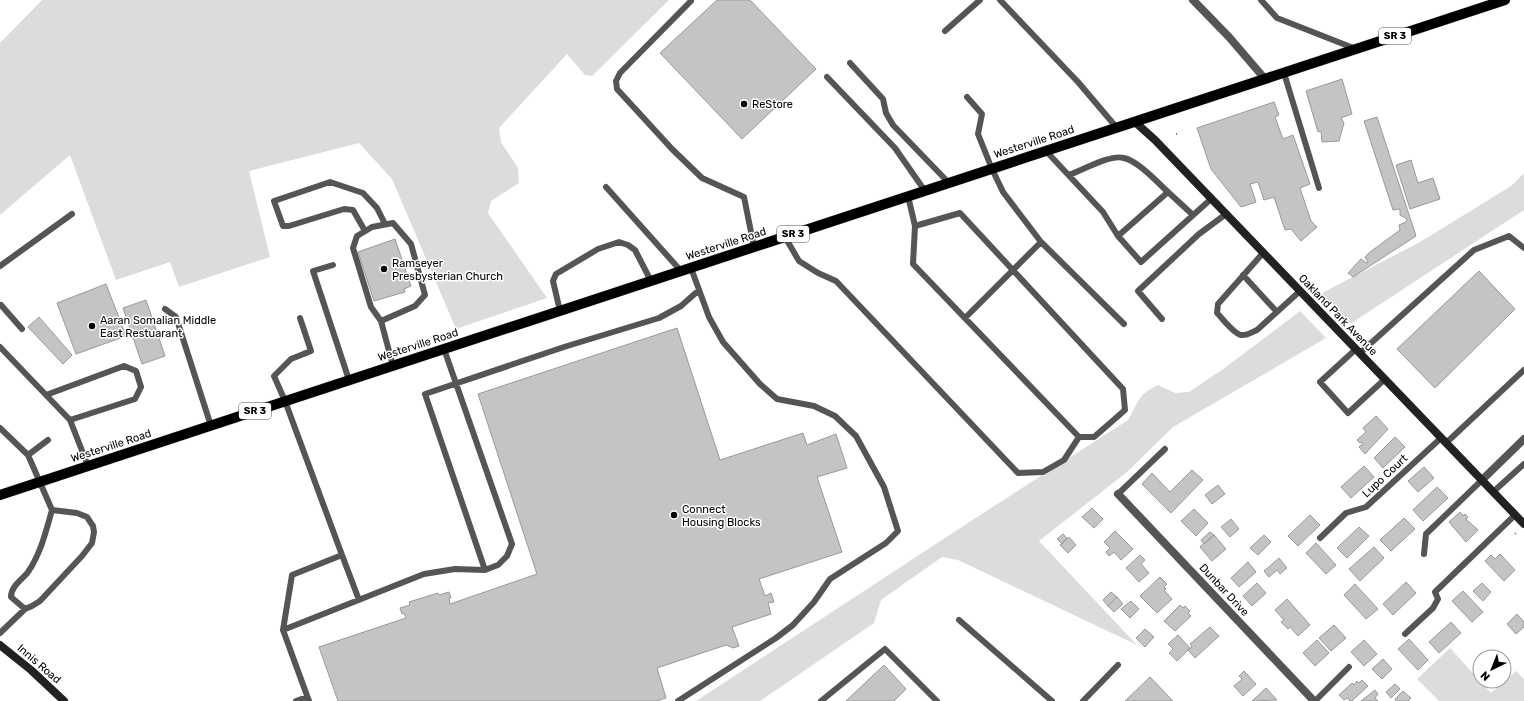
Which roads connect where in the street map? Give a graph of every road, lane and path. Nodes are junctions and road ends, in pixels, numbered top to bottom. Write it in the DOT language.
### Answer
graph roads {
  1 [pos="980,0"];
  2 [pos="1000,0"];
  3 [pos="1193,0"];
  4 [pos="1261,0"];
  5 [pos="691,1"];
  6 [pos="1500,1"];
  7 [pos="945,31"];
  8 [pos="1357,49"];
  9 [pos="850,63"];
  10 [pos="1284,73"];
  11 [pos="827,77"];
  12 [pos="1265,79"];
  13 [pos="967,97"];
  14 [pos="1135,122"];
  15 [pos="1118,128"];
  16 [pos="1046,151"];
  17 [pos="992,169"];
  18 [pos="1069,175"];
  19 [pos="949,183"];
  20 [pos="606,187"];
  21 [pos="1319,188"];
  22 [pos="925,191"];
  23 [pos="1168,192"];
  24 [pos="908,196"];
  25 [pos="1211,199"];
  26 [pos="72,214"];
  27 [pos="1226,214"];
  28 [pos="1193,215"];
  29 [pos="385,224"];
  30 [pos="915,226"];
  31 [pos="365,231"];
  32 [pos="1118,236"];
  33 [pos="785,237"];
  34 [pos="1040,242"];
  35 [pos="754,247"];
  36 [pos="1524,248"];
  37 [pos="1264,253"];
  38 [pos="333,265"];
  39 [pos="0,266"];
  40 [pos="686,269"];
  41 [pos="1014,271"];
  42 [pos="1243,275"];
  43 [pos="651,281"];
  44 [pos="699,290"];
  45 [pos="1300,291"];
  46 [pos="0,305"];
  47 [pos="165,309"];
  48 [pos="560,311"];
  49 [pos="1277,312"];
  50 [pos="300,318"];
  51 [pos="965,318"];
  52 [pos="1162,319"];
  53 [pos="380,321"];
  54 [pos="1124,324"];
  55 [pos="22,329"];
  56 [pos="0,347"];
  57 [pos="444,349"];
  58 [pos="1358,351"];
  59 [pos="393,366"];
  60 [pos="1524,370"];
  61 [pos="1385,379"];
  62 [pos="349,380"];
  63 [pos="456,384"];
  64 [pos="46,395"];
  65 [pos="285,401"];
  66 [pos="70,420"];
  67 [pos="211,426"];
  68 [pos="0,428"];
  69 [pos="1079,437"];
  70 [pos="1524,439"];
  71 [pos="48,440"];
  72 [pos="1443,440"];
  73 [pos="1165,449"];
  74 [pos="28,454"];
  75 [pos="1524,464"];
  76 [pos="88,466"];
  77 [pos="1482,480"];
  78 [pos="41,482"];
  79 [pos="1493,492"];
  80 [pos="1118,494"];
  81 [pos="0,495"];
  82 [pos="52,510"];
  83 [pos="1515,515"];
  84 [pos="1524,524"];
  85 [pos="1320,538"];
  86 [pos="1424,554"];
  87 [pos="342,556"];
  88 [pos="485,570"];
  89 [pos="359,600"];
  90 [pos="25,609"];
  91 [pos="959,620"];
  92 [pos="283,630"];
  93 [pos="0,633"];
  94 [pos="1405,634"];
  95 [pos="0,645"];
  96 [pos="1118,665"];
  97 [pos="1349,667"];
  98 [pos="308,699"];
  99 [pos="64,701"];
  100 [pos="296,701"];
  101 [pos="678,701"];
  102 [pos="821,701"];
  103 [pos="937,701"];
  104 [pos="1052,701"];
  105 [pos="1083,701"];
  106 [pos="1314,701"];
  1 -- 7 [label="lane"];
  2 -- 15 [label="lane"];
  3 -- 12 [label="street"];
  4 -- 8 [label="lane"];
  5 -- 35 [label="lane"];
  6 -- 8 [label="main road, Westerville Road / SR 3"];
  8 -- 10 [label="main road, Westerville Road / SR 3"];
  9 -- 19 [label="lane"];
  10 -- 12 [label="main road, Westerville Road / SR 3"];
  10 -- 21 [label="lane"];
  11 -- 22 [label="lane"];
  12 -- 14 [label="main road, Westerville Road / SR 3"];
  13 -- 17 [label="lane"];
  14 -- 15 [label="main road, Westerville Road / SR 3"];
  14 -- 25 [label="main road, Oakland Park Avenue"];
  15 -- 16 [label="main road, Westerville Road / SR 3"];
  16 -- 17 [label="main road, Westerville Road / SR 3"];
  16 -- 18 [label="lane"];
  17 -- 19 [label="main road, Westerville Road / SR 3"];
  17 -- 34 [label="lane"];
  18 -- 23 [label="lane"];
  18 -- 32 [label="lane"];
  19 -- 22 [label="main road, Westerville Road / SR 3"];
  20 -- 40 [label="lane"];
  22 -- 24 [label="main road, Westerville Road / SR 3"];
  23 -- 28 [label="lane"];
  23 -- 32 [label="lane"];
  24 -- 30 [label="lane"];
  24 -- 33 [label="main road, Westerville Road / SR 3"];
  25 -- 27 [label="main road, Oakland Park Avenue"];
  25 -- 28 [label="lane"];
  26 -- 39 [label="lane"];
  27 -- 37 [label="main road, Oakland Park Avenue"];
  27 -- 52 [label="lane"];
  28 -- 32 [label="lane"];
  29 -- 31 [label="lane"];
  29 -- 31 [label="lane"];
  29 -- 53 [label="lane"];
  30 -- 41 [label="lane"];
  30 -- 51 [label="lane"];
  31 -- 53 [label="lane"];
  33 -- 35 [label="main road, Westerville Road / SR 3"];
  33 -- 69 [label="lane"];
  34 -- 41 [label="lane"];
  34 -- 54 [label="lane"];
  35 -- 40 [label="main road, Westerville Road / SR 3"];
  36 -- 58 [label="lane"];
  37 -- 42 [label="lane"];
  37 -- 45 [label="main road, Oakland Park Avenue"];
  38 -- 62 [label="lane"];
  40 -- 43 [label="main road, Westerville Road / SR 3"];
  40 -- 44 [label="lane"];
  41 -- 51 [label="lane"];
  41 -- 69 [label="lane"];
  42 -- 49 [label="lane"];
  42 -- 49 [label="lane"];
  43 -- 48 [label="main road, Westerville Road / SR 3"];
  43 -- 48 [label="lane"];
  44 -- 63 [label="lane"];
  44 -- 101 [label="lane"];
  45 -- 49 [label="lane"];
  45 -- 58 [label="main road, Oakland Park Avenue"];
  46 -- 55 [label="lane"];
  47 -- 67 [label="lane"];
  48 -- 57 [label="main road, Westerville Road / SR 3"];
  50 -- 65 [label="lane"];
  51 -- 69 [label="lane"];
  53 -- 59 [label="lane"];
  56 -- 64 [label="lane"];
  57 -- 59 [label="main road, Westerville Road / SR 3"];
  57 -- 63 [label="lane"];
  58 -- 61 [label="main road, Oakland Park Avenue"];
  58 -- 61 [label="lane"];
  59 -- 62 [label="main road, Westerville Road / SR 3"];
  60 -- 72 [label="lane, Lupo Court"];
  61 -- 72 [label="main road, Oakland Park Avenue"];
  62 -- 65 [label="main road, Westerville Road / SR 3"];
  63 -- 88 [label="lane"];
  63 -- 88 [label="lane"];
  64 -- 66 [label="lane"];
  64 -- 66 [label="lane"];
  65 -- 67 [label="main road, Westerville Road / SR 3"];
  65 -- 87 [label="lane"];
  66 -- 76 [label="lane"];
  67 -- 76 [label="main road, Westerville Road / SR 3"];
  68 -- 74 [label="lane"];
  70 -- 77 [label="street"];
  71 -- 74 [label="lane"];
  72 -- 77 [label="main road, Oakland Park Avenue"];
  72 -- 85 [label="lane, Lupo Court"];
  73 -- 80 [label="lane"];
  74 -- 78 [label="lane"];
  75 -- 79 [label="lane"];
  76 -- 78 [label="main road, Westerville Road / SR 3"];
  77 -- 79 [label="main road, Oakland Park Avenue"];
  77 -- 86 [label="lane"];
  78 -- 81 [label="main road, Westerville Road / SR 3"];
  78 -- 82 [label="lane"];
  79 -- 83 [label="main road, Oakland Park Avenue"];
  80 -- 106 [label="street, Dunbar Drive"];
  82 -- 90 [label="lane"];
  82 -- 90 [label="lane"];
  83 -- 84 [label="main road, Oakland Park Avenue"];
  83 -- 94 [label="lane"];
  87 -- 89 [label="lane"];
  87 -- 92 [label="lane"];
  88 -- 89 [label="lane"];
  89 -- 92 [label="lane"];
  90 -- 93 [label="lane"];
  91 -- 104 [label="lane"];
  92 -- 98 [label="lane"];
  95 -- 99 [label="main road, Innis Road"];
  96 -- 105 [label="lane"];
  97 -- 106 [label="lane"];
  98 -- 100 [label="lane"];
  102 -- 103 [label="lane"];
}
